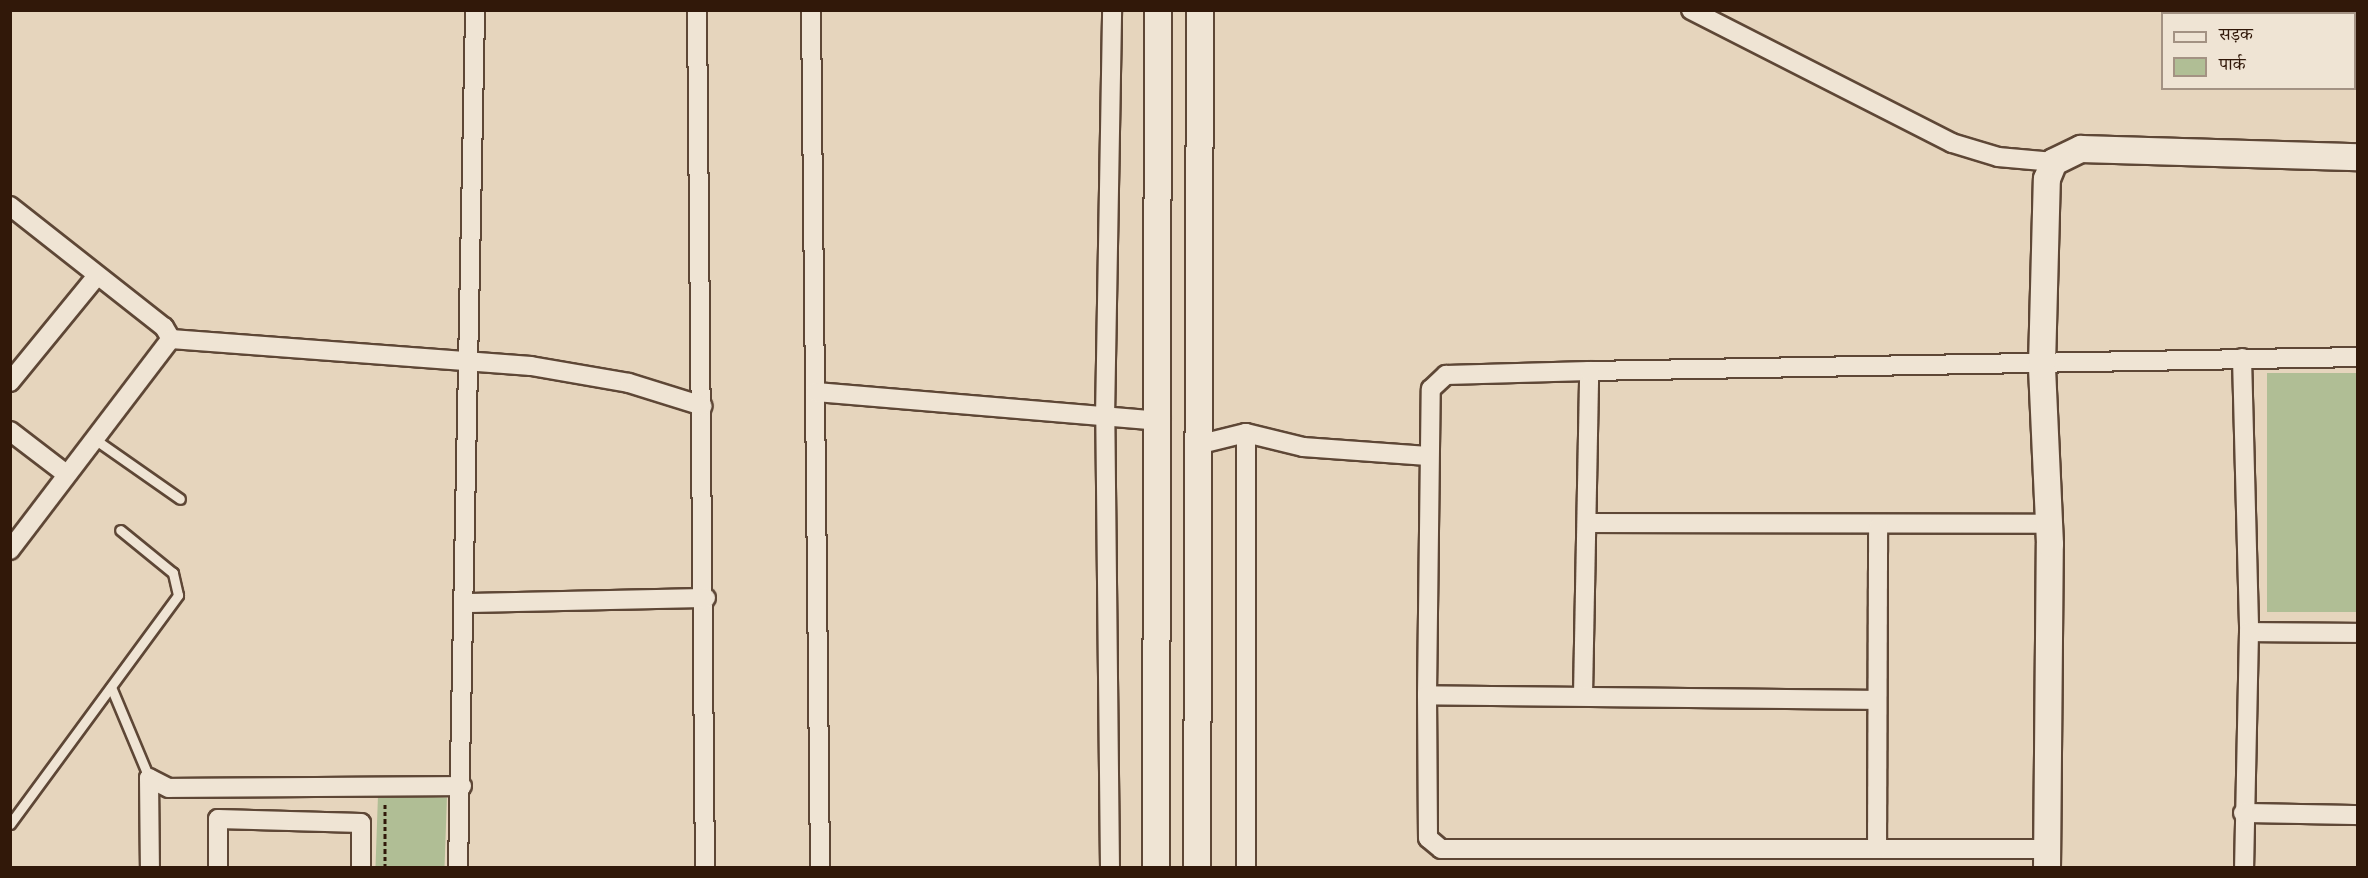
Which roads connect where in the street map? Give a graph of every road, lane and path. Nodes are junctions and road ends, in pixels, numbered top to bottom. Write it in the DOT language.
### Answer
graph roads {
  1 [pos="475,10"];
  2 [pos="697,10"];
  3 [pos="811,10"];
  4 [pos="1113,10"];
  5 [pos="1158,10"];
  6 [pos="1200,10"];
  7 [pos="1691,10"];
  8 [pos="2358,157"];
  9 [pos="2054,162"];
  10 [pos="10,206"];
  11 [pos="96,277"];
  12 [pos="171,339"];
  13 [pos="2358,357"];
  14 [pos="2242,358"];
  15 [pos="466,360"];
  16 [pos="2042,365"];
  17 [pos="1589,371"];
  18 [pos="10,382"];
  19 [pos="816,392"];
  20 [pos="703,406"];
  21 [pos="1105,417"];
  22 [pos="1161,421"];
  23 [pos="10,432"];
  24 [pos="1246,433"];
  25 [pos="93,438"];
  26 [pos="1197,445"];
  27 [pos="1428,456"];
  28 [pos="66,474"];
  29 [pos="180,499"];
  30 [pos="1589,523"];
  31 [pos="2050,524"];
  32 [pos="1878,526"];
  33 [pos="120,530"];
  34 [pos="10,550"];
  35 [pos="706,598"];
  36 [pos="467,603"];
  37 [pos="2250,632"];
  38 [pos="2358,633"];
  39 [pos="111,687"];
  40 [pos="1426,695"];
  41 [pos="1582,695"];
  42 [pos="1876,700"];
  43 [pos="149,778"];
  44 [pos="462,786"];
  45 [pos="396,802"];
  46 [pos="2243,813"];
  47 [pos="2358,815"];
  48 [pos="10,824"];
  49 [pos="1710,849"];
  50 [pos="1877,849"];
  51 [pos="2047,858"];
  52 [pos="150,867"];
  53 [pos="218,867"];
  54 [pos="361,867"];
  55 [pos="385,867"];
  56 [pos="458,867"];
  57 [pos="705,867"];
  58 [pos="820,867"];
  59 [pos="1110,867"];
  60 [pos="1156,867"];
  61 [pos="1197,867"];
  62 [pos="1246,867"];
  63 [pos="1709,867"];
  64 [pos="2244,867"];
  1 -- 15 [label="street"];
  2 -- 20 [label="street"];
  3 -- 19 [label="street"];
  4 -- 21 [label="street"];
  5 -- 22 [label="main road"];
  6 -- 26 [label="main road"];
  7 -- 9 [label="street"];
  8 -- 9 [label="main road"];
  9 -- 16 [label="main road"];
  10 -- 11 [label="street"];
  11 -- 12 [label="street"];
  11 -- 18 [label="street"];
  12 -- 15 [label="street"];
  12 -- 25 [label="street"];
  13 -- 14 [label="street"];
  14 -- 16 [label="street"];
  14 -- 37 [label="street"];
  15 -- 20 [label="street"];
  15 -- 36 [label="street"];
  16 -- 17 [label="street"];
  16 -- 31 [label="main road"];
  17 -- 27 [label="street"];
  17 -- 30 [label="street"];
  19 -- 21 [label="street"];
  19 -- 58 [label="street"];
  20 -- 35 [label="street"];
  21 -- 22 [label="street"];
  21 -- 59 [label="street"];
  22 -- 60 [label="main road"];
  23 -- 28 [label="street"];
  24 -- 26 [label="street"];
  24 -- 27 [label="street"];
  24 -- 62 [label="street"];
  25 -- 28 [label="street"];
  25 -- 29 [label="lane"];
  26 -- 61 [label="main road"];
  27 -- 40 [label="street"];
  28 -- 34 [label="street"];
  30 -- 32 [label="street"];
  30 -- 41 [label="street"];
  31 -- 32 [label="street"];
  31 -- 51 [label="main road"];
  32 -- 42 [label="street"];
  33 -- 39 [label="lane"];
  35 -- 36 [label="street"];
  35 -- 57 [label="street"];
  36 -- 44 [label="street"];
  37 -- 38 [label="street"];
  37 -- 46 [label="street"];
  39 -- 43 [label="lane"];
  39 -- 48 [label="lane"];
  40 -- 41 [label="street"];
  40 -- 49 [label="street"];
  41 -- 42 [label="street"];
  42 -- 50 [label="street"];
  43 -- 44 [label="street"];
  43 -- 52 [label="street"];
  44 -- 56 [label="street"];
  45 -- 55 [label="path"];
  46 -- 47 [label="street"];
  46 -- 64 [label="street"];
  49 -- 50 [label="street"];
  49 -- 63 [label="street"];
  50 -- 51 [label="street"];
  53 -- 54 [label="street"];
}
